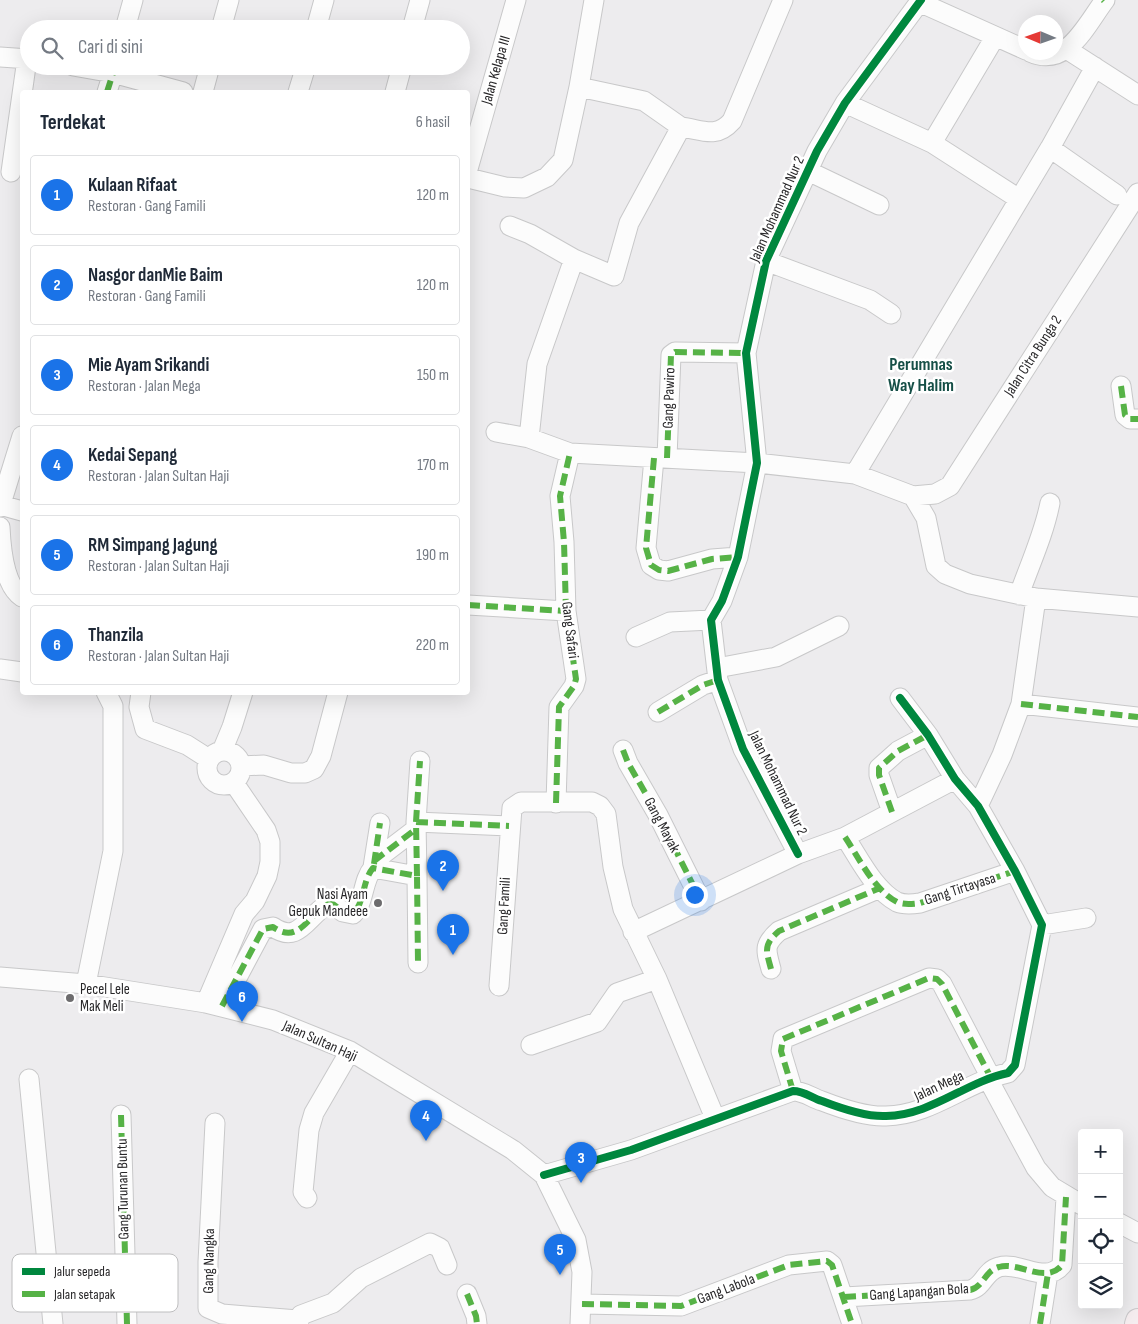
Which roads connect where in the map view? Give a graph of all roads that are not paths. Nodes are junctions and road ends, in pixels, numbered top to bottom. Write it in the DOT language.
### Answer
graph roads {
  1 [pos="133,0"];
  2 [pos="230,0"];
  3 [pos="324,0"];
  4 [pos="420,0"];
  5 [pos="516,0"];
  6 [pos="594,0"];
  7 [pos="783,0"];
  8 [pos="1104,0"];
  9 [pos="920,1"];
  10 [pos="127,20"];
  11 [pos="224,20"];
  12 [pos="318,20"];
  13 [pos="414,20"];
  14 [pos="995,37"];
  15 [pos="1018,47"];
  16 [pos="1068,50"];
  17 [pos="1063,52"];
  18 [pos="0,57"];
  19 [pos="20,58"];
  20 [pos="1095,67"];
  21 [pos="26,75"];
  22 [pos="112,75"];
  23 [pos="132,75"];
  24 [pos="208,75"];
  25 [pos="303,75"];
  26 [pos="400,75"];
  27 [pos="579,86"];
  28 [pos="23,90"];
  29 [pos="108,90"];
  30 [pos="177,90"];
  31 [pos="204,90"];
  32 [pos="299,90"];
  33 [pos="396,90"];
  34 [pos="1138,94"];
  35 [pos="845,103"];
  36 [pos="20,112"];
  37 [pos="681,127"];
  38 [pos="932,143"];
  39 [pos="1050,148"];
  40 [pos="470,162"];
  41 [pos="808,171"];
  42 [pos="11,172"];
  43 [pos="470,178"];
  44 [pos="1138,193"];
  45 [pos="1117,195"];
  46 [pos="1020,199"];
  47 [pos="879,205"];
  48 [pos="510,226"];
  49 [pos="574,259"];
  50 [pos="766,261"];
  51 [pos="891,314"];
  52 [pos="746,353"];
  53 [pos="1120,386"];
  54 [pos="1138,419"];
  55 [pos="496,432"];
  56 [pos="529,438"];
  57 [pos="20,442"];
  58 [pos="570,453"];
  59 [pos="660,458"];
  60 [pos="757,463"];
  61 [pos="855,474"];
  62 [pos="913,496"];
  63 [pos="1050,502"];
  64 [pos="0,506"];
  65 [pos="20,511"];
  66 [pos="0,527"];
  67 [pos="738,557"];
  68 [pos="20,596"];
  69 [pos="1027,596"];
  70 [pos="470,605"];
  71 [pos="1138,607"];
  72 [pos="566,612"];
  73 [pos="711,620"];
  74 [pos="839,626"];
  75 [pos="636,637"];
  76 [pos="0,669"];
  77 [pos="20,672"];
  78 [pos="718,674"];
  79 [pos="108,695"];
  80 [pos="141,695"];
  81 [pos="242,695"];
  82 [pos="337,695"];
  83 [pos="900,698"];
  84 [pos="1021,704"];
  85 [pos="658,712"];
  86 [pos="1138,717"];
  87 [pos="928,735"];
  88 [pos="623,750"];
  89 [pos="216,755"];
  90 [pos="420,761"];
  91 [pos="238,774"];
  92 [pos="954,779"];
  93 [pos="556,803"];
  94 [pos="978,806"];
  95 [pos="892,812"];
  96 [pos="380,823"];
  97 [pos="416,825"];
  98 [pos="509,826"];
  99 [pos="845,837"];
  100 [pos="798,854"];
  101 [pos="374,865"];
  102 [pos="1016,871"];
  103 [pos="417,876"];
  104 [pos="880,888"];
  105 [pos="701,901"];
  106 [pos="1086,918"];
  107 [pos="1042,925"];
  108 [pos="633,932"];
  109 [pos="418,962"];
  110 [pos="770,969"];
  111 [pos="0,977"];
  112 [pos="657,978"];
  113 [pos="86,984"];
  114 [pos="499,986"];
  115 [pos="214,1004"];
  116 [pos="531,1046"];
  117 [pos="350,1051"];
  118 [pos="989,1078"];
  119 [pos="29,1079"];
  120 [pos="794,1091"];
  121 [pos="121,1115"];
  122 [pos="715,1118"];
  123 [pos="215,1123"];
  124 [pos="544,1176"];
  125 [pos="307,1198"];
  126 [pos="1074,1201"];
  127 [pos="1123,1226"];
  128 [pos="1138,1233"];
  129 [pos="45,1254"];
  130 [pos="125,1254"];
  131 [pos="447,1264"];
  132 [pos="1048,1273"];
  133 [pos="467,1294"];
  134 [pos="844,1297"];
  135 [pos="582,1304"];
  136 [pos="298,1322"];
  137 [pos="477,1324"];
  138 [pos="580,1324"];
  139 [pos="852,1324"];
  140 [pos="1040,1324"];
  1 -- 10 [label="street"];
  2 -- 11 [label="street"];
  3 -- 12 [label="street"];
  4 -- 13 [label="street"];
  5 -- 40 [label="street, Jalan Kelapa III"];
  6 -- 27 [label="street"];
  7 -- 37 [label="street"];
  8 -- 16 [label="street"];
  9 -- 14 [label="street"];
  9 -- 35 [label="street, Jalan Mohammad Nur 2"];
  14 -- 15 [label="street"];
  14 -- 38 [label="street"];
  16 -- 17 [label="street"];
  16 -- 20 [label="street"];
  18 -- 19 [label="street"];
  20 -- 34 [label="street"];
  20 -- 39 [label="street"];
  21 -- 28 [label="street"];
  22 -- 29 [label="street"];
  23 -- 30 [label="street"];
  24 -- 31 [label="street"];
  25 -- 32 [label="street"];
  26 -- 33 [label="street"];
  27 -- 37 [label="street"];
  27 -- 43 [label="street"];
  35 -- 38 [label="street"];
  35 -- 41 [label="street, Jalan Mohammad Nur 2"];
  36 -- 42 [label="street"];
  37 -- 49 [label="street"];
  38 -- 46 [label="street"];
  39 -- 45 [label="street"];
  39 -- 46 [label="street"];
  41 -- 47 [label="street"];
  41 -- 50 [label="street, Jalan Mohammad Nur 2"];
  44 -- 62 [label="street, Jalan Citra Bunga 2"];
  46 -- 61 [label="street"];
  48 -- 49 [label="street"];
  49 -- 56 [label="street"];
  50 -- 51 [label="street"];
  50 -- 52 [label="street, Jalan Mohammad Nur 2"];
  52 -- 59 [label="street, Gang Pawiro"];
  52 -- 60 [label="street, Jalan Mohammad Nur 2"];
  53 -- 54 [label="street"];
  55 -- 56 [label="street"];
  56 -- 58 [label="street"];
  57 -- 64 [label="street"];
  58 -- 59 [label="street"];
  58 -- 72 [label="street, Gang Safari"];
  59 -- 60 [label="street"];
  59 -- 67 [label="street"];
  60 -- 61 [label="street"];
  60 -- 67 [label="street, Jalan Mohammad Nur 2"];
  61 -- 62 [label="street"];
  62 -- 69 [label="street"];
  63 -- 69 [label="street"];
  64 -- 65 [label="street"];
  66 -- 68 [label="street"];
  67 -- 73 [label="street, Jalan Mohammad Nur 2"];
  69 -- 71 [label="street"];
  69 -- 84 [label="street"];
  70 -- 72 [label="street"];
  72 -- 93 [label="street, Gang Safari"];
  73 -- 75 [label="street"];
  73 -- 78 [label="street, Jalan Mohammad Nur 2"];
  74 -- 78 [label="street"];
  76 -- 77 [label="street"];
  78 -- 85 [label="street"];
  78 -- 100 [label="street, Jalan Mohammad Nur 2"];
  79 -- 113 [label="street"];
  80 -- 89 [label="street"];
  81 -- 89 [label="street"];
  82 -- 91 [label="street"];
  83 -- 87 [label="street"];
  84 -- 86 [label="street"];
  84 -- 94 [label="street"];
  87 -- 92 [label="street"];
  87 -- 95 [label="street"];
  88 -- 105 [label="street, Gang Mayak"];
  89 -- 91 [label="street"];
  89 -- 91 [label="street"];
  90 -- 97 [label="street"];
  91 -- 115 [label="street"];
  92 -- 94 [label="street"];
  92 -- 95 [label="street"];
  93 -- 98 [label="street, Gang Famili"];
  93 -- 108 [label="street"];
  94 -- 102 [label="street"];
  95 -- 99 [label="street"];
  96 -- 101 [label="street"];
  97 -- 98 [label="street"];
  97 -- 101 [label="street"];
  97 -- 103 [label="street"];
  98 -- 114 [label="street, Gang Famili"];
  99 -- 100 [label="street"];
  99 -- 104 [label="street, Gang Tirtayasa"];
  100 -- 105 [label="street"];
  101 -- 103 [label="street"];
  101 -- 115 [label="street"];
  102 -- 104 [label="street, Gang Tirtayasa"];
  102 -- 107 [label="street"];
  103 -- 109 [label="street"];
  104 -- 110 [label="street"];
  105 -- 108 [label="street"];
  106 -- 107 [label="street"];
  107 -- 118 [label="street, Jalan Mega"];
  108 -- 112 [label="street"];
  111 -- 113 [label="street, Jalan Sultan Haji"];
  112 -- 116 [label="street"];
  112 -- 122 [label="street"];
  113 -- 115 [label="street, Jalan Sultan Haji"];
  115 -- 117 [label="street, Jalan Sultan Haji"];
  117 -- 124 [label="street, Jalan Sultan Haji"];
  117 -- 125 [label="street"];
  118 -- 120 [label="street, Jalan Mega"];
  118 -- 120 [label="street"];
  118 -- 126 [label="street"];
  119 -- 129 [label="street"];
  120 -- 122 [label="street"];
  121 -- 130 [label="street, Gang Turunan Buntu"];
  122 -- 124 [label="street"];
  123 -- 136 [label="street, Gang Nangka"];
  124 -- 135 [label="street, Jalan Sultan Haji"];
  126 -- 132 [label="street"];
  127 -- 128 [label="street"];
  131 -- 136 [label="street, Gang Nangka"];
  132 -- 134 [label="street, Gang Lapangan Bola"];
  132 -- 140 [label="street"];
  133 -- 137 [label="street"];
  134 -- 135 [label="street, Gang Labola"];
  134 -- 139 [label="street, Gang Labola"];
  135 -- 138 [label="street, Jalan Sultan Haji"];
}
